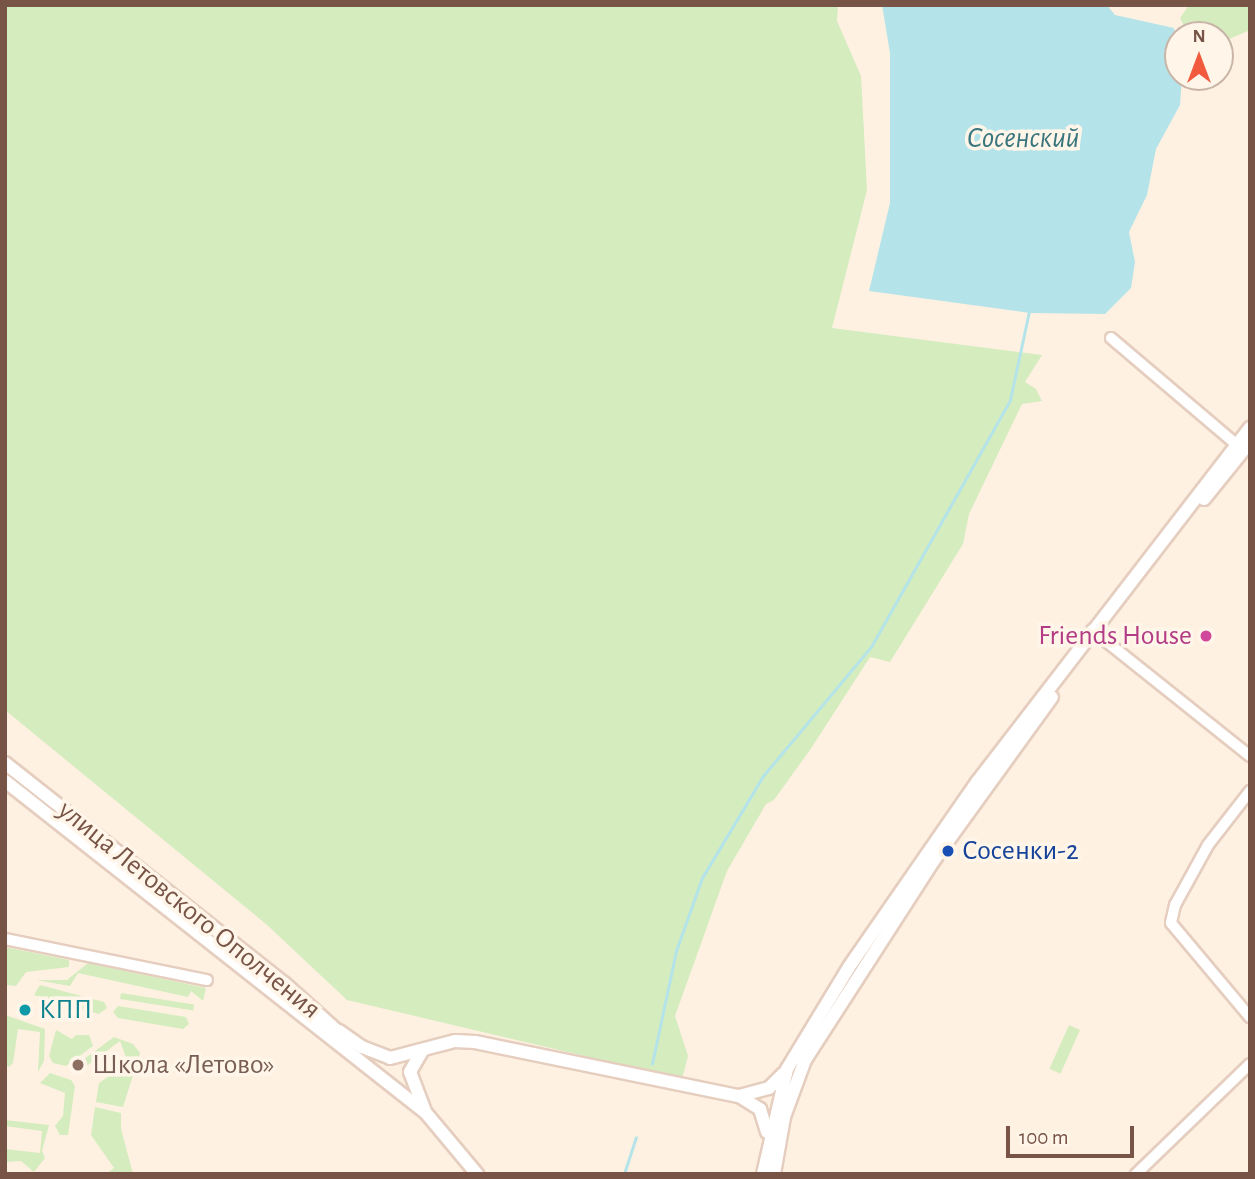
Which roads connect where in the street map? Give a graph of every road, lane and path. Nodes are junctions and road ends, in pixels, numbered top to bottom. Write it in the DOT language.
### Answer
graph roads {
  1 [pos="1111,338"];
  2 [pos="1250,428"];
  3 [pos="1243,443"];
  4 [pos="1095,633"];
  5 [pos="1250,756"];
  6 [pos="5,764"];
  7 [pos="5,781"];
  8 [pos="1250,791"];
  9 [pos="5,939"];
  10 [pos="207,980"];
  11 [pos="1250,1017"];
  12 [pos="339,1031"];
  13 [pos="422,1051"];
  14 [pos="1250,1063"];
  15 [pos="365,1065"];
  16 [pos="787,1069"];
  17 [pos="739,1096"];
  18 [pos="426,1113"];
  19 [pos="768,1140"];
  20 [pos="477,1174"];
  21 [pos="762,1174"];
  22 [pos="774,1174"];
  23 [pos="1136,1174"];
  1 -- 3 [label="street"];
  2 -- 3 [label="main road"];
  3 -- 4 [label="main road"];
  4 -- 5 [label="street"];
  4 -- 16 [label="main road"];
  4 -- 22 [label="main road"];
  6 -- 12 [label="main road, улица Летовского Ополчения"];
  7 -- 15 [label="main road, улица Летовского Ополчения"];
  8 -- 11 [label="street"];
  9 -- 10 [label="street"];
  12 -- 13 [label="main road"];
  12 -- 15 [label="main road, улица Летовского Ополчения"];
  13 -- 17 [label="main road"];
  13 -- 18 [label="main road"];
  14 -- 23 [label="street"];
  15 -- 18 [label="main road, улица Летовского Ополчения"];
  16 -- 17 [label="main road"];
  16 -- 19 [label="main road"];
  17 -- 19 [label="main road"];
  18 -- 20 [label="main road, улица Летовского Ополчения"];
  19 -- 21 [label="main road"];
}
